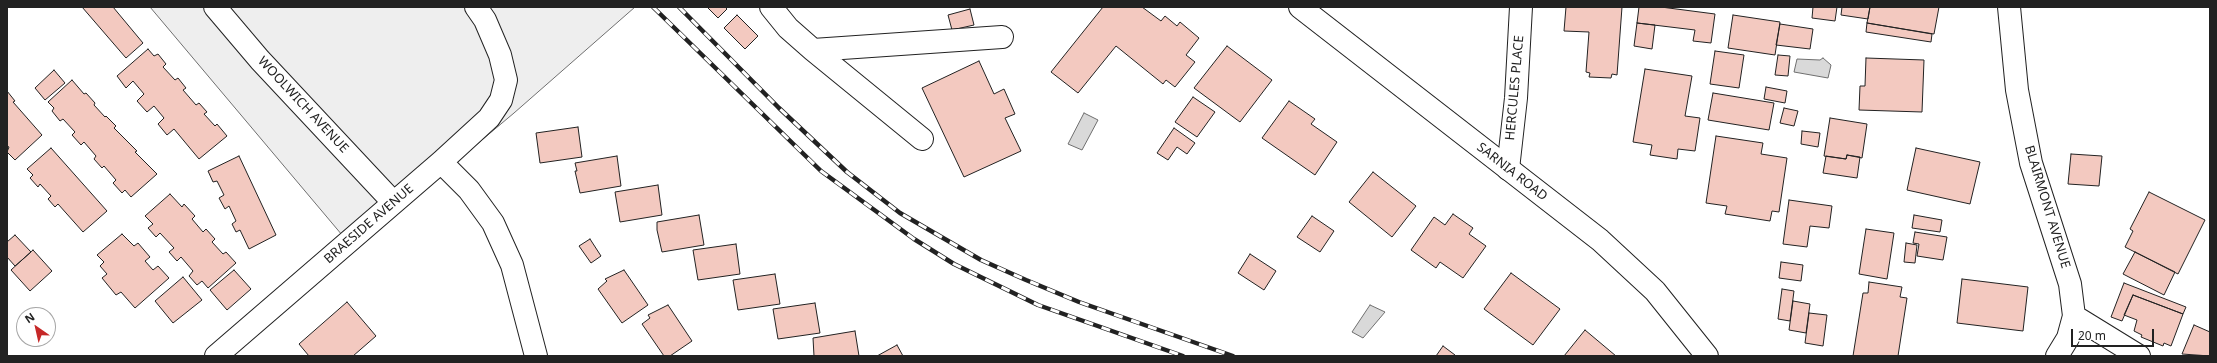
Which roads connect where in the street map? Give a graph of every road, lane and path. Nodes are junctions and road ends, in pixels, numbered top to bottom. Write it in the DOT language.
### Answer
graph roads {
  1 [pos="216,7"];
  2 [pos="476,7"];
  3 [pos="771,7"];
  4 [pos="1300,7"];
  5 [pos="1521,7"];
  6 [pos="2009,7"];
  7 [pos="1002,37"];
  8 [pos="813,50"];
  9 [pos="922,139"];
  10 [pos="441,162"];
  11 [pos="1508,169"];
  12 [pos="393,202"];
  13 [pos="2074,316"];
  14 [pos="216,356"];
  15 [pos="536,356"];
  16 [pos="1707,356"];
  17 [pos="2057,356"];
  18 [pos="2139,356"];
  1 -- 12 [label="street, WOOLWICH AVENUE"];
  2 -- 10 [label="street, BRAESIDE AVENUE"];
  3 -- 8 [label="street"];
  4 -- 11 [label="street, SARNIA ROAD"];
  5 -- 11 [label="street, HERCULES PLACE"];
  6 -- 13 [label="street, BLAIRMONT AVENUE"];
  7 -- 8 [label="street"];
  8 -- 9 [label="street"];
  10 -- 12 [label="street, BRAESIDE AVENUE"];
  10 -- 15 [label="street"];
  11 -- 16 [label="street, SARNIA ROAD"];
  12 -- 14 [label="street, BRAESIDE AVENUE"];
  13 -- 17 [label="street, BLAIRMONT AVENUE"];
  13 -- 18 [label="street"];
}
